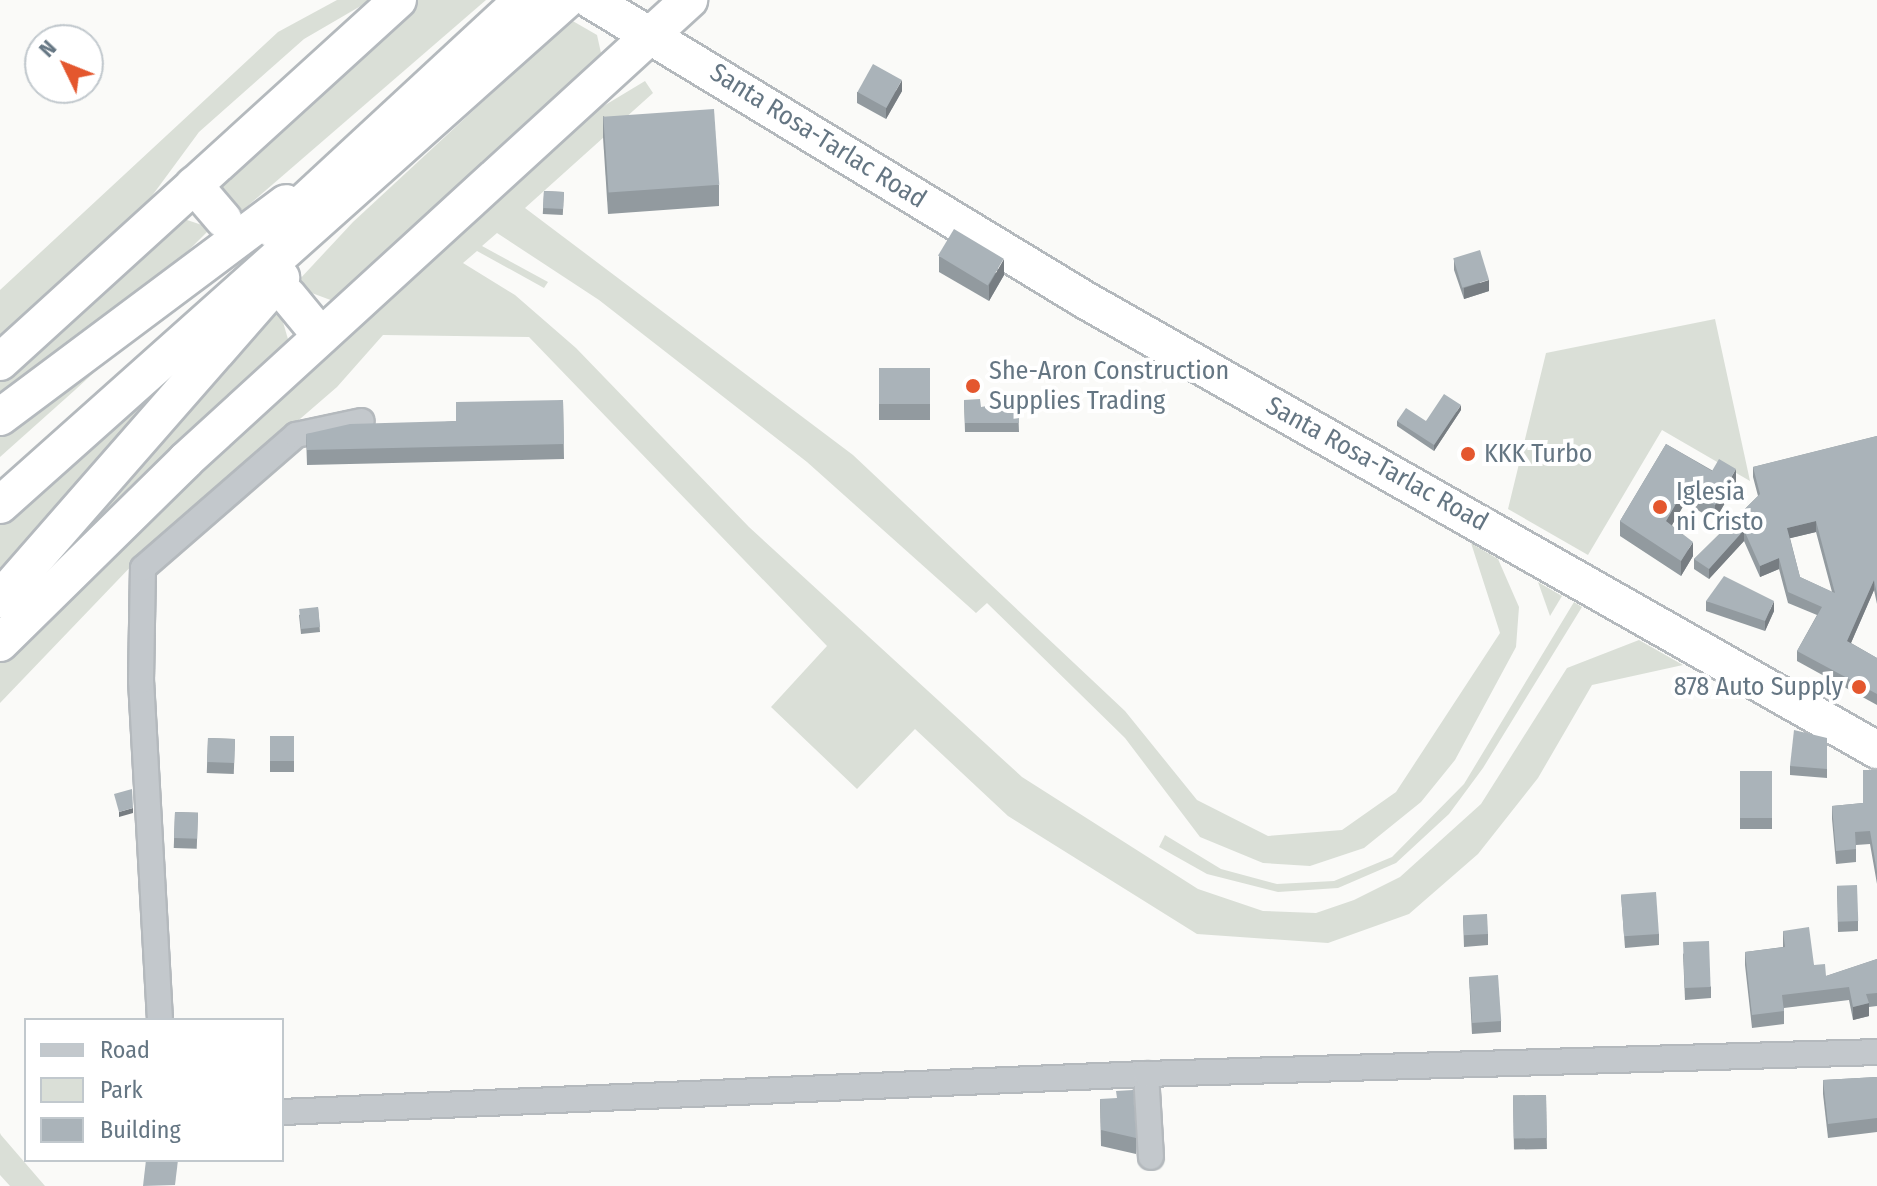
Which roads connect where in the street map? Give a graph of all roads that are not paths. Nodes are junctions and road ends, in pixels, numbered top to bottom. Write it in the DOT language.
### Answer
graph roads {
  1 [pos="398,0"];
  2 [pos="522,0"];
  3 [pos="566,0"];
  4 [pos="591,0"];
  5 [pos="689,0"];
  6 [pos="364,29"];
  7 [pos="649,35"];
  8 [pos="496,43"];
  9 [pos="359,168"];
  10 [pos="194,185"];
  11 [pos="223,219"];
  12 [pos="154,221"];
  13 [pos="288,296"];
  14 [pos="321,336"];
  15 [pos="0,362"];
  16 [pos="0,417"];
  17 [pos="362,421"];
  18 [pos="0,478"];
  19 [pos="0,505"];
  20 [pos="0,599"];
  21 [pos="0,643"];
  22 [pos="1877,750"];
  23 [pos="160,1018"];
  24 [pos="1877,1052"];
  25 [pos="1146,1074"];
  26 [pos="284,1112"];
  27 [pos="1151,1157"];
  1 -- 6 [label="highway"];
  2 -- 8 [label="highway"];
  3 -- 8 [label="highway"];
  4 -- 7 [label="highway, Santa Rosa-Tarlac Road"];
  5 -- 7 [label="highway"];
  6 -- 10 [label="highway"];
  6 -- 12 [label="highway"];
  7 -- 14 [label="highway"];
  7 -- 22 [label="highway, Santa Rosa-Tarlac Road"];
  8 -- 9 [label="highway"];
  9 -- 16 [label="highway"];
  9 -- 18 [label="highway"];
  9 -- 19 [label="highway"];
  9 -- 20 [label="highway"];
  10 -- 11 [label="highway"];
  10 -- 12 [label="highway"];
  12 -- 15 [label="highway"];
  13 -- 14 [label="highway"];
  14 -- 21 [label="highway"];
  17 -- 23 [label="street"];
  24 -- 25 [label="street"];
  25 -- 26 [label="street"];
  25 -- 27 [label="street"];
}
